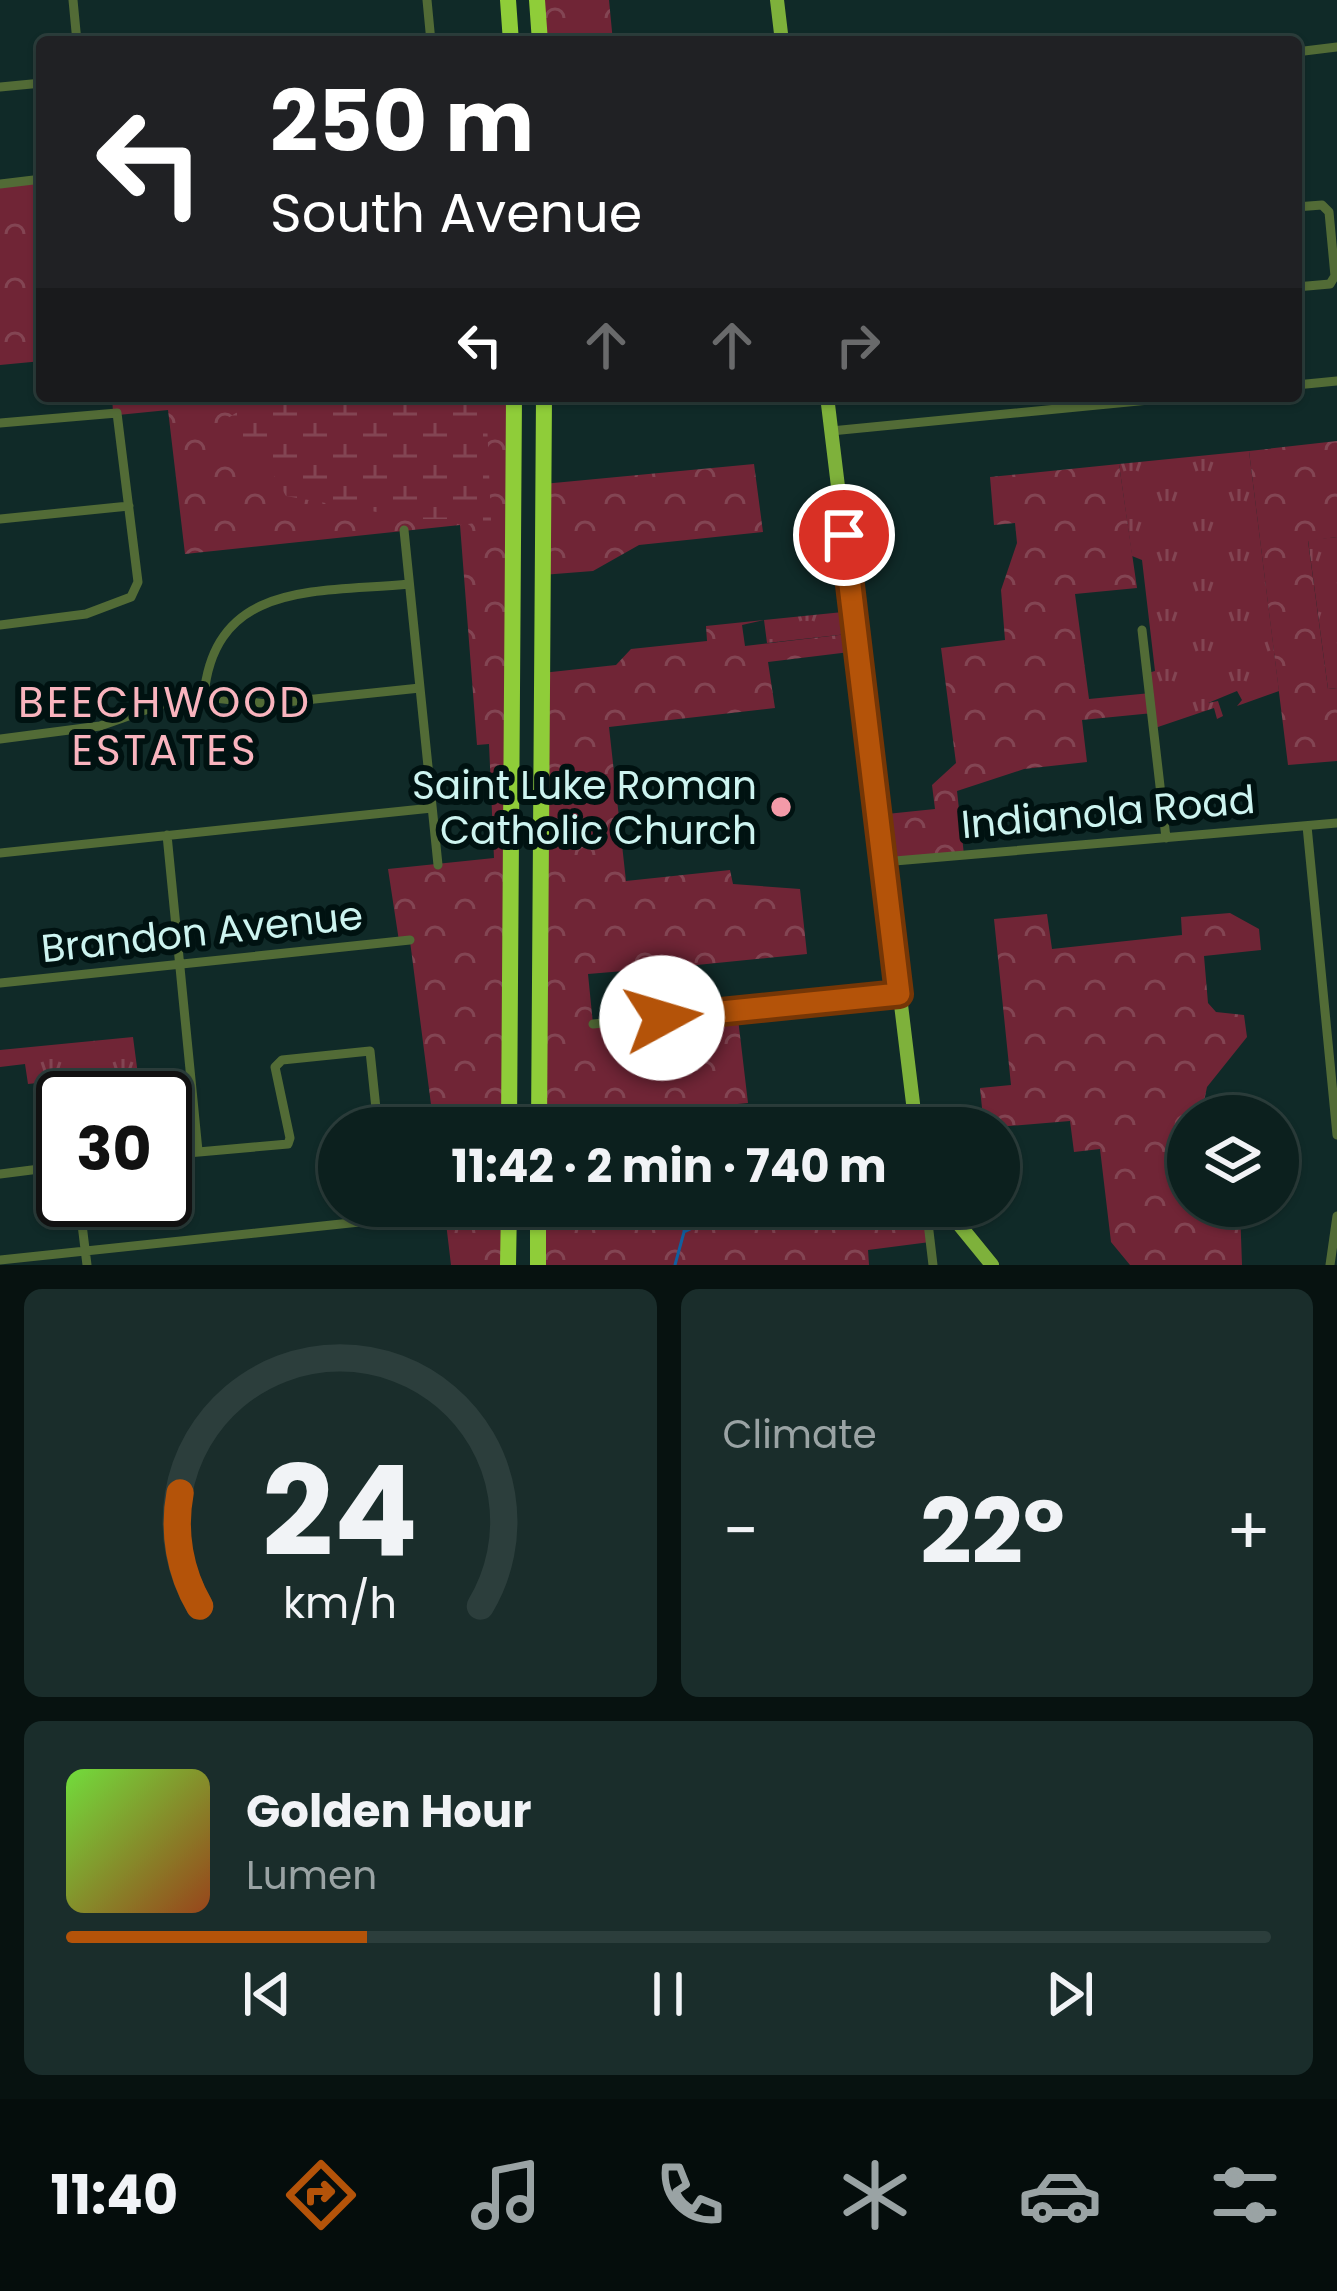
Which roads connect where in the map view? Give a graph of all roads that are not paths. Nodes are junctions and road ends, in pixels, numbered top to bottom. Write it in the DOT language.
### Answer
graph roads {
  1 [pos="73,0"];
  2 [pos="427,0"];
  3 [pos="508,0"];
  4 [pos="537,0"];
  5 [pos="777,0"];
  6 [pos="76,36"];
  7 [pos="430,36"];
  8 [pos="511,36"];
  9 [pos="540,36"];
  10 [pos="781,36"];
  11 [pos="1337,47"];
  12 [pos="1302,51"];
  13 [pos="36,84"];
  14 [pos="0,87"];
  15 [pos="36,180"];
  16 [pos="0,184"];
  17 [pos="1302,206"];
  18 [pos="1302,286"];
  19 [pos="1337,381"];
  20 [pos="1302,384"];
  21 [pos="514,402"];
  22 [pos="544,402"];
  23 [pos="828,402"];
  24 [pos="1040,402"];
  25 [pos="1130,402"];
  26 [pos="1041,411"];
  27 [pos="0,423"];
  28 [pos="831,431"];
  29 [pos="129,506"];
  30 [pos="0,520"];
  31 [pos="404,530"];
  32 [pos="410,584"];
  33 [pos="0,625"];
  34 [pos="1142,630"];
  35 [pos="420,688"];
  36 [pos="204,695"];
  37 [pos="0,740"];
  38 [pos="432,808"];
  39 [pos="1337,823"];
  40 [pos="1306,826"];
  41 [pos="167,835"];
  42 [pos="1166,838"];
  43 [pos="0,853"];
  44 [pos="884,862"];
  45 [pos="438,865"];
  46 [pos="410,940"];
  47 [pos="182,964"];
  48 [pos="0,983"];
  49 [pos="899,994"];
  50 [pos="593,1024"];
  51 [pos="376,1107"];
  52 [pos="509,1107"];
  53 [pos="539,1107"];
  54 [pos="913,1107"];
  55 [pos="1337,1136"];
  56 [pos="198,1151"];
  57 [pos="192,1152"];
  58 [pos="36,1169"];
  59 [pos="0,1174"];
  60 [pos="1337,1216"];
  61 [pos="318,1226"];
  62 [pos="82,1227"];
  63 [pos="509,1227"];
  64 [pos="538,1227"];
  65 [pos="928,1227"];
  66 [pos="933,1227"];
  67 [pos="960,1227"];
  68 [pos="929,1233"];
  69 [pos="85,1250"];
  70 [pos="0,1260"];
  71 [pos="87,1265"];
  72 [pos="508,1265"];
  73 [pos="538,1265"];
  74 [pos="932,1265"];
  75 [pos="992,1265"];
  76 [pos="1330,1265"];
  1 -- 6 [label="street"];
  2 -- 7 [label="street"];
  3 -- 8 [label="highway"];
  4 -- 9 [label="highway"];
  5 -- 10 [label="main road"];
  11 -- 12 [label="street"];
  13 -- 14 [label="street"];
  15 -- 16 [label="street"];
  17 -- 18 [label="street"];
  19 -- 20 [label="street"];
  21 -- 52 [label="highway"];
  22 -- 53 [label="highway"];
  23 -- 28 [label="main road"];
  24 -- 26 [label="street"];
  25 -- 26 [label="street"];
  26 -- 28 [label="street"];
  27 -- 29 [label="street"];
  28 -- 44 [label="main road"];
  29 -- 30 [label="street"];
  29 -- 33 [label="street"];
  31 -- 32 [label="street"];
  32 -- 35 [label="street"];
  32 -- 36 [label="street"];
  34 -- 42 [label="street"];
  35 -- 36 [label="street"];
  35 -- 38 [label="street"];
  36 -- 37 [label="street"];
  38 -- 41 [label="street"];
  38 -- 45 [label="street"];
  39 -- 40 [label="street, Indianola Road"];
  40 -- 42 [label="street, Indianola Road"];
  40 -- 55 [label="street"];
  41 -- 43 [label="street"];
  41 -- 47 [label="street"];
  42 -- 44 [label="street, Indianola Road"];
  44 -- 49 [label="main road"];
  46 -- 47 [label="street, Brandon Avenue"];
  47 -- 48 [label="street, Brandon Avenue"];
  47 -- 56 [label="street"];
  49 -- 50 [label="street"];
  49 -- 54 [label="main road"];
  51 -- 56 [label="street"];
  56 -- 57 [label="street"];
  58 -- 59 [label="street"];
  60 -- 76 [label="street"];
  61 -- 69 [label="street"];
  62 -- 69 [label="street"];
  63 -- 72 [label="highway"];
  64 -- 73 [label="highway"];
  65 -- 68 [label="street"];
  66 -- 68 [label="street"];
  67 -- 75 [label="main road"];
  68 -- 74 [label="street"];
  69 -- 70 [label="street"];
  69 -- 71 [label="street"];
}
